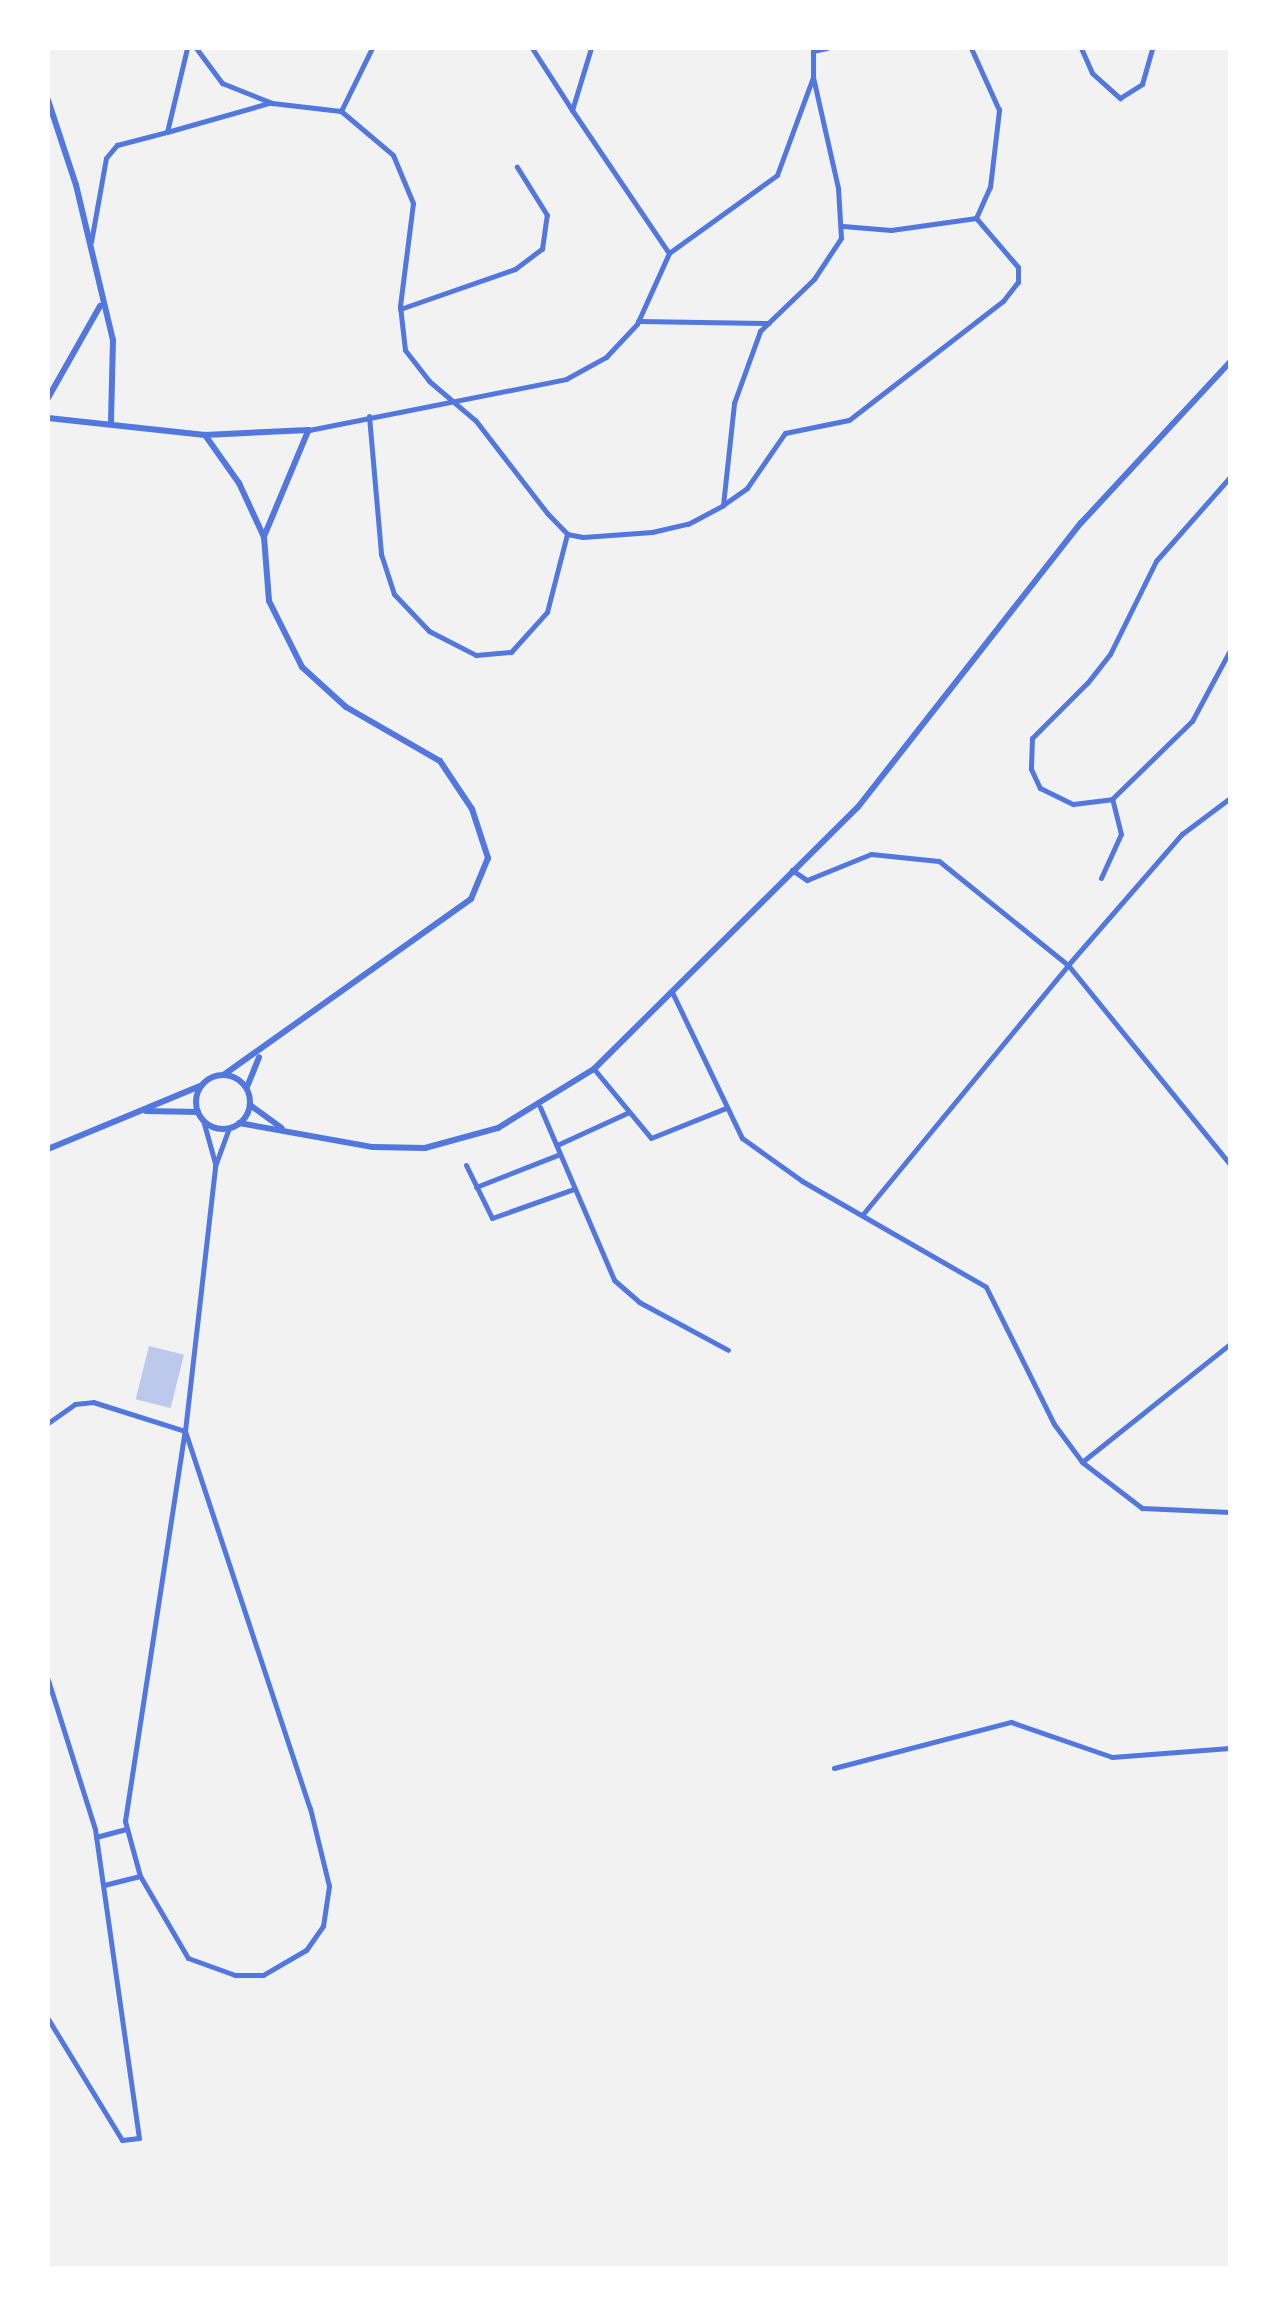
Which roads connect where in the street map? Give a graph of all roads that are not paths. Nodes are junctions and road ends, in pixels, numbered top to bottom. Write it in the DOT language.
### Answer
graph roads {
  1 [pos="187,48"];
  2 [pos="196,48"];
  3 [pos="372,48"];
  4 [pos="532,48"];
  5 [pos="591,48"];
  6 [pos="827,48"];
  7 [pos="971,48"];
  8 [pos="1081,48"];
  9 [pos="1152,48"];
  10 [pos="813,49"];
  11 [pos="813,77"];
  12 [pos="48,100"];
  13 [pos="272,103"];
  14 [pos="572,110"];
  15 [pos="341,111"];
  16 [pos="166,132"];
  17 [pos="517,166"];
  18 [pos="976,218"];
  19 [pos="843,226"];
  20 [pos="91,248"];
  21 [pos="669,253"];
  22 [pos="101,304"];
  23 [pos="400,309"];
  24 [pos="638,321"];
  25 [pos="768,324"];
  26 [pos="1230,362"];
  27 [pos="48,398"];
  28 [pos="457,402"];
  29 [pos="368,416"];
  30 [pos="48,418"];
  31 [pos="111,424"];
  32 [pos="309,430"];
  33 [pos="205,436"];
  34 [pos="1230,477"];
  35 [pos="723,505"];
  36 [pos="567,534"];
  37 [pos="264,536"];
  38 [pos="1230,650"];
  39 [pos="1230,798"];
  40 [pos="1112,799"];
  41 [pos="792,870"];
  42 [pos="1101,878"];
  43 [pos="1068,965"];
  44 [pos="672,992"];
  45 [pos="259,1056"];
  46 [pos="594,1069"];
  47 [pos="225,1074"];
  48 [pos="201,1086"];
  49 [pos="247,1089"];
  50 [pos="250,1105"];
  51 [pos="540,1107"];
  52 [pos="726,1108"];
  53 [pos="140,1111"];
  54 [pos="198,1112"];
  55 [pos="627,1113"];
  56 [pos="203,1120"];
  57 [pos="240,1124"];
  58 [pos="229,1128"];
  59 [pos="283,1129"];
  60 [pos="556,1145"];
  61 [pos="48,1149"];
  62 [pos="560,1154"];
  63 [pos="1230,1164"];
  64 [pos="466,1165"];
  65 [pos="216,1166"];
  66 [pos="476,1186"];
  67 [pos="574,1188"];
  68 [pos="863,1214"];
  69 [pos="1230,1344"];
  70 [pos="728,1350"];
  71 [pos="48,1423"];
  72 [pos="185,1431"];
  73 [pos="1082,1462"];
  74 [pos="1230,1512"];
  75 [pos="48,1680"];
  76 [pos="1230,1748"];
  77 [pos="834,1768"];
  78 [pos="126,1829"];
  79 [pos="96,1837"];
  80 [pos="140,1876"];
  81 [pos="104,1885"];
  82 [pos="48,2018"];
  1 -- 16 [label="street"];
  2 -- 13 [label="street"];
  3 -- 15 [label="street"];
  4 -- 14 [label="street"];
  5 -- 14 [label="street"];
  6 -- 10 [label="street"];
  7 -- 18 [label="street"];
  8 -- 9 [label="street"];
  10 -- 11 [label="street"];
  11 -- 19 [label="street"];
  11 -- 21 [label="street"];
  12 -- 20 [label="street"];
  13 -- 15 [label="street"];
  13 -- 16 [label="street"];
  14 -- 21 [label="street"];
  15 -- 23 [label="street"];
  16 -- 20 [label="street"];
  17 -- 23 [label="street"];
  18 -- 19 [label="street"];
  18 -- 35 [label="street"];
  19 -- 25 [label="street"];
  20 -- 22 [label="street"];
  21 -- 24 [label="street"];
  22 -- 27 [label="street"];
  22 -- 31 [label="street"];
  23 -- 28 [label="street"];
  24 -- 25 [label="street"];
  24 -- 28 [label="street"];
  25 -- 35 [label="street"];
  26 -- 41 [label="street"];
  28 -- 29 [label="street"];
  28 -- 36 [label="street"];
  29 -- 32 [label="street"];
  29 -- 36 [label="street"];
  30 -- 31 [label="street"];
  31 -- 33 [label="street"];
  32 -- 33 [label="street"];
  32 -- 37 [label="street"];
  33 -- 37 [label="street"];
  34 -- 40 [label="street"];
  35 -- 36 [label="street"];
  37 -- 45 [label="street"];
  38 -- 40 [label="street"];
  39 -- 43 [label="street"];
  40 -- 42 [label="street"];
  41 -- 43 [label="street"];
  41 -- 44 [label="street"];
  43 -- 63 [label="street"];
  43 -- 68 [label="street"];
  44 -- 46 [label="street"];
  44 -- 52 [label="street"];
  45 -- 47 [label="street"];
  45 -- 49 [label="street"];
  46 -- 51 [label="street"];
  46 -- 55 [label="street"];
  47 -- 48 [label="street"];
  47 -- 49 [label="street"];
  48 -- 53 [label="street"];
  48 -- 54 [label="street"];
  49 -- 50 [label="street"];
  50 -- 57 [label="street"];
  50 -- 59 [label="street"];
  51 -- 59 [label="street"];
  51 -- 60 [label="street"];
  52 -- 55 [label="street"];
  52 -- 68 [label="street"];
  53 -- 54 [label="street"];
  53 -- 61 [label="street"];
  54 -- 56 [label="street"];
  55 -- 60 [label="street"];
  56 -- 58 [label="street"];
  56 -- 65 [label="street"];
  57 -- 58 [label="street"];
  57 -- 59 [label="street"];
  58 -- 65 [label="street"];
  60 -- 62 [label="street"];
  62 -- 66 [label="street"];
  62 -- 67 [label="street"];
  64 -- 66 [label="street"];
  65 -- 72 [label="street"];
  66 -- 67 [label="street"];
  67 -- 70 [label="street"];
  68 -- 73 [label="street"];
  69 -- 73 [label="street"];
  71 -- 72 [label="street"];
  72 -- 78 [label="street"];
  72 -- 80 [label="street"];
  73 -- 74 [label="street"];
  75 -- 79 [label="street"];
  76 -- 77 [label="street"];
  78 -- 79 [label="street"];
  78 -- 80 [label="street"];
  79 -- 81 [label="street"];
  80 -- 81 [label="street"];
  81 -- 82 [label="street"];
}
